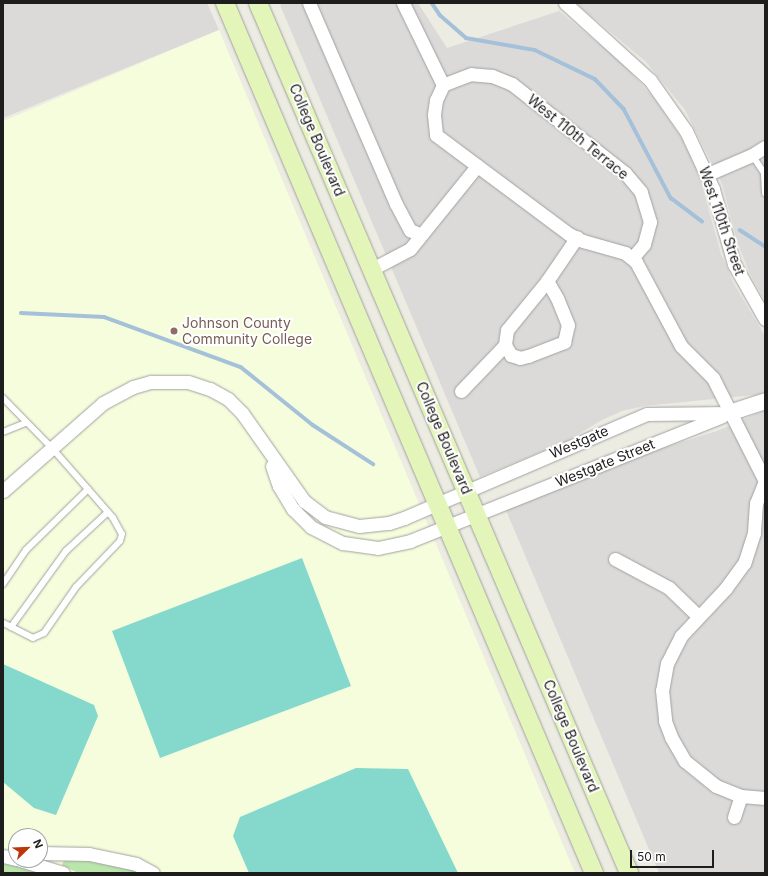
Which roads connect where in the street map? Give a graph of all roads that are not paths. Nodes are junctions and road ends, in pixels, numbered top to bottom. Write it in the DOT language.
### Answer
graph roads {
  1 [pos="225,3"];
  2 [pos="258,3"];
  3 [pos="309,3"];
  4 [pos="403,3"];
  5 [pos="565,3"];
  6 [pos="443,85"];
  7 [pos="765,147"];
  8 [pos="752,155"];
  9 [pos="477,166"];
  10 [pos="708,174"];
  11 [pos="765,193"];
  12 [pos="421,235"];
  13 [pos="577,238"];
  14 [pos="632,258"];
  15 [pos="372,269"];
  16 [pos="546,281"];
  17 [pos="765,319"];
  18 [pos="505,345"];
  19 [pos="461,391"];
  20 [pos="3,398"];
  21 [pos="765,401"];
  22 [pos="729,413"];
  23 [pos="25,423"];
  24 [pos="3,432"];
  25 [pos="52,448"];
  26 [pos="267,450"];
  27 [pos="765,481"];
  28 [pos="88,488"];
  29 [pos="3,491"];
  30 [pos="466,491"];
  31 [pos="436,504"];
  32 [pos="108,512"];
  33 [pos="477,514"];
  34 [pos="446,527"];
  35 [pos="615,559"];
  36 [pos="3,584"];
  37 [pos="698,616"];
  38 [pos="3,623"];
  39 [pos="11,627"];
  40 [pos="740,796"];
  41 [pos="765,798"];
  42 [pos="734,816"];
  43 [pos="48,853"];
  44 [pos="46,868"];
  45 [pos="63,873"];
  46 [pos="153,873"];
  47 [pos="594,873"];
  48 [pos="629,873"];
  1 -- 31 [label="main road"];
  2 -- 15 [label="main road, College Boulevard"];
  3 -- 12 [label="street"];
  4 -- 6 [label="street"];
  5 -- 10 [label="street, West 110th Street"];
  6 -- 9 [label="street"];
  6 -- 14 [label="street, West 110th Terrace"];
  7 -- 8 [label="street"];
  8 -- 10 [label="street"];
  8 -- 11 [label="lane"];
  9 -- 12 [label="street"];
  9 -- 13 [label="street"];
  10 -- 17 [label="street, West 110th Street"];
  12 -- 15 [label="street"];
  13 -- 14 [label="street"];
  13 -- 16 [label="street"];
  14 -- 22 [label="street"];
  15 -- 30 [label="main road, College Boulevard"];
  16 -- 18 [label="street"];
  16 -- 18 [label="street"];
  18 -- 19 [label="street"];
  20 -- 23 [label="lane"];
  21 -- 22 [label="street, Westgate Street"];
  22 -- 27 [label="street"];
  22 -- 30 [label="street, Westgate"];
  22 -- 33 [label="street, Westgate Street"];
  23 -- 24 [label="lane"];
  23 -- 25 [label="lane"];
  25 -- 26 [label="street"];
  25 -- 28 [label="lane"];
  25 -- 29 [label="street"];
  26 -- 31 [label="street, Westgate"];
  26 -- 34 [label="street, Westgate Street"];
  27 -- 37 [label="street"];
  28 -- 32 [label="lane"];
  28 -- 36 [label="lane"];
  30 -- 31 [label="street, Westgate"];
  30 -- 33 [label="main road, College Boulevard"];
  31 -- 34 [label="main road"];
  32 -- 39 [label="lane"];
  32 -- 39 [label="lane"];
  33 -- 34 [label="street, Westgate Street"];
  33 -- 48 [label="main road, College Boulevard"];
  34 -- 47 [label="main road"];
  35 -- 37 [label="street"];
  37 -- 40 [label="street"];
  38 -- 39 [label="lane"];
  40 -- 41 [label="street"];
  40 -- 42 [label="street"];
  43 -- 46 [label="street"];
  44 -- 45 [label="street"];
}
